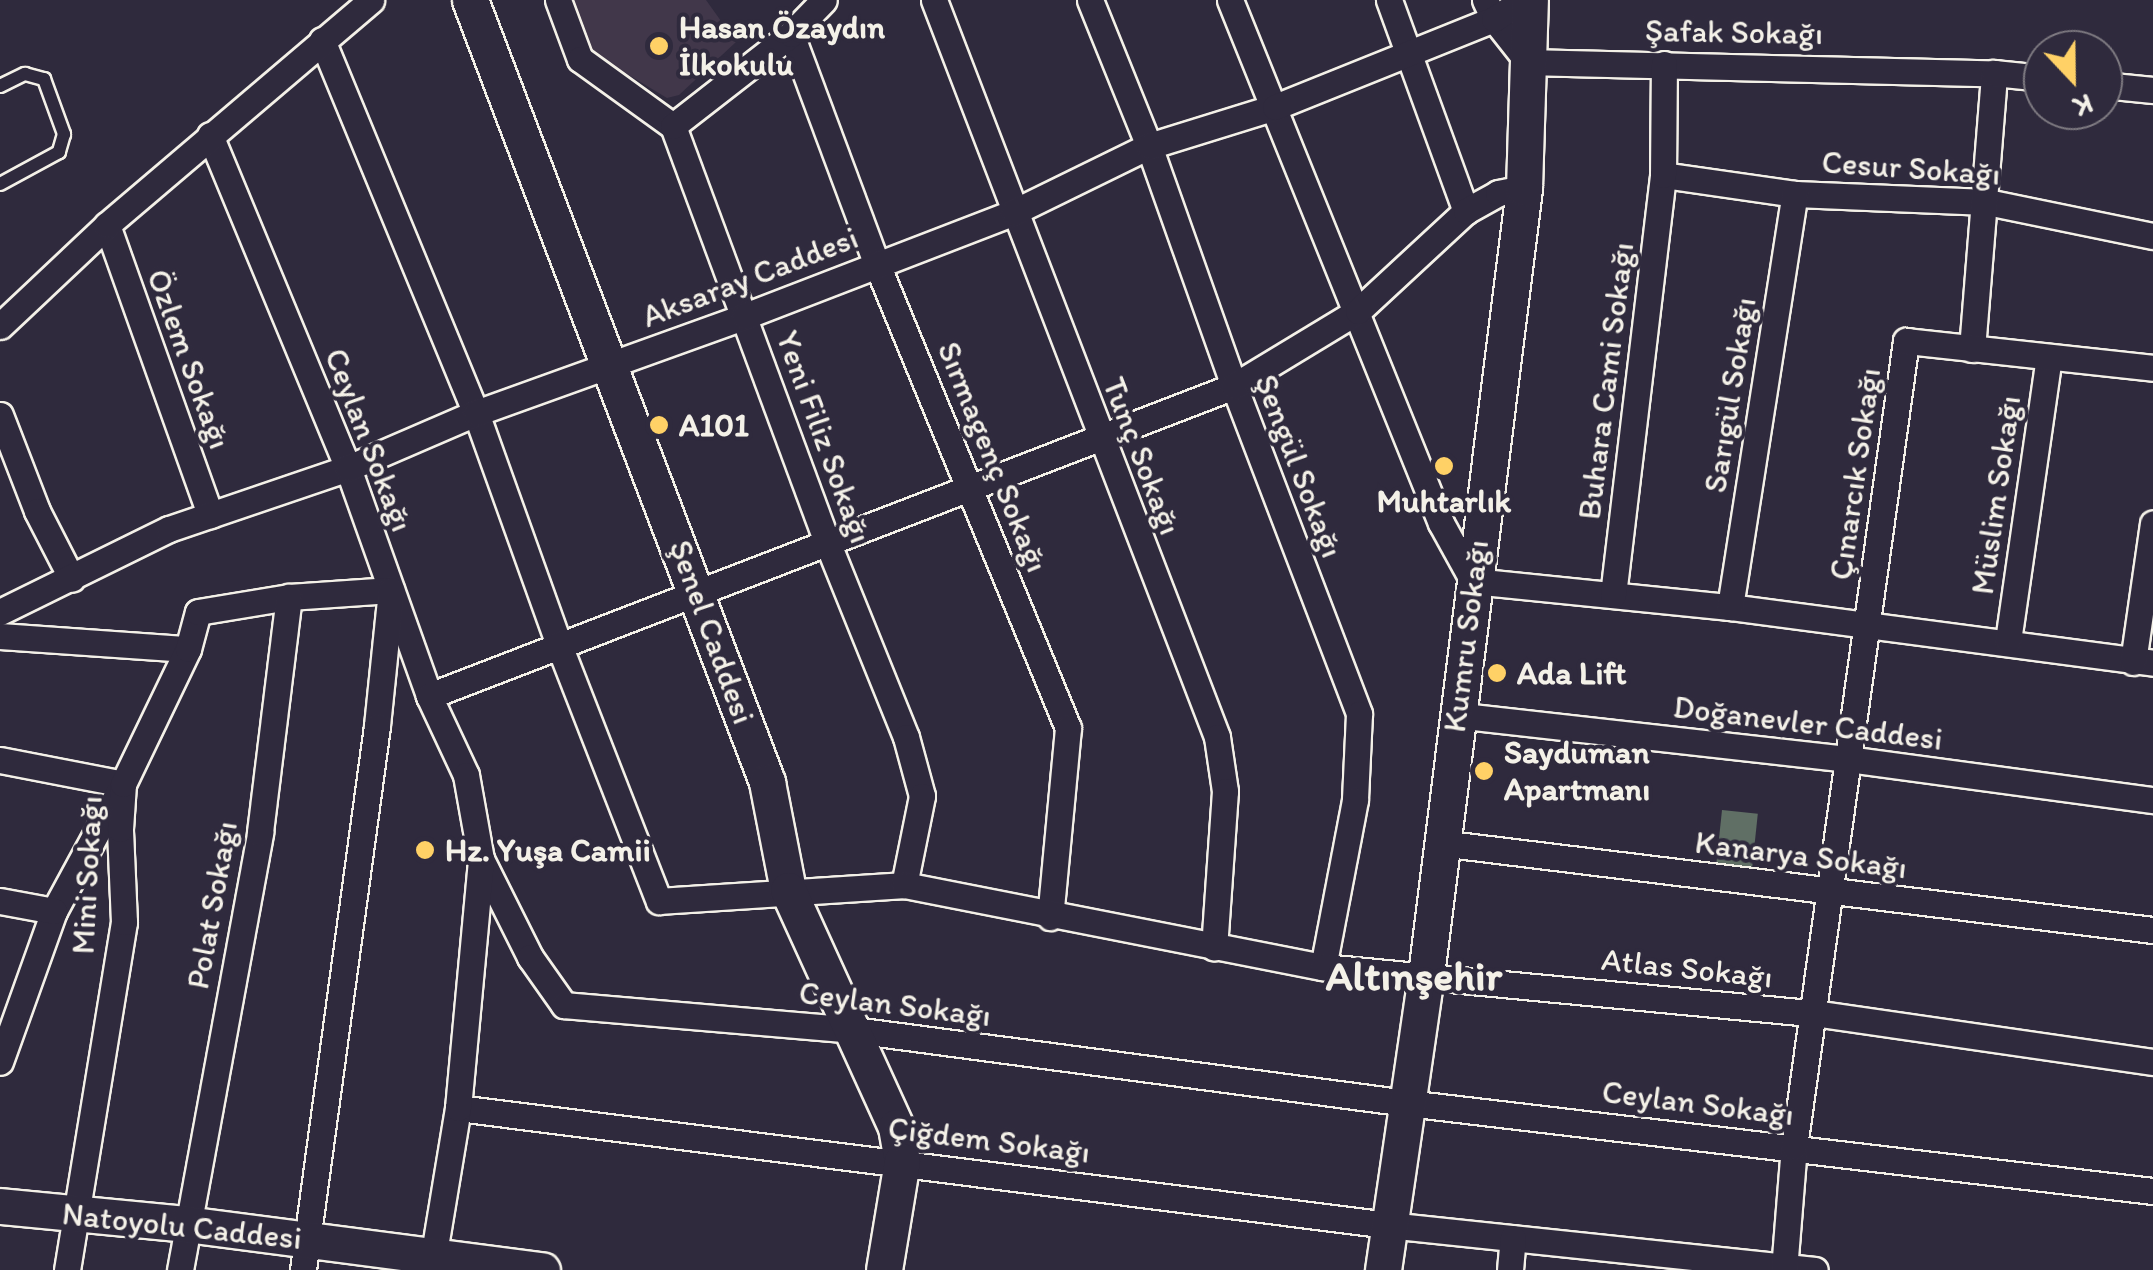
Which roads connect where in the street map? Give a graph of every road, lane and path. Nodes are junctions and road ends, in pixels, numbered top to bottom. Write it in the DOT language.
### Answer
graph roads {
  1 [pos="371,0"];
  2 [pos="470,0"];
  3 [pos="558,0"];
  4 [pos="824,0"];
  5 [pos="934,0"];
  6 [pos="1090,0"];
  7 [pos="1230,0"];
  8 [pos="1388,0"];
  9 [pos="1526,0"];
  10 [pos="1490,9"];
  11 [pos="790,34"];
  12 [pos="322,40"];
  13 [pos="1409,50"];
  14 [pos="1528,62"];
  15 [pos="1664,64"];
  16 [pos="1994,73"];
  17 [pos="2023,76"];
  18 [pos="0,86"];
  19 [pos="2123,86"];
  20 [pos="2153,90"];
  21 [pos="1275,107"];
  22 [pos="673,126"];
  23 [pos="210,135"];
  24 [pos="1149,146"];
  25 [pos="1664,175"];
  26 [pos="0,184"];
  27 [pos="1524,188"];
  28 [pos="1794,194"];
  29 [pos="1987,202"];
  30 [pos="1466,211"];
  31 [pos="1014,212"];
  32 [pos="107,226"];
  33 [pos="2153,236"];
  34 [pos="876,262"];
  35 [pos="1358,311"];
  36 [pos="745,316"];
  37 [pos="0,326"];
  38 [pos="1972,349"];
  39 [pos="2049,358"];
  40 [pos="610,366"];
  41 [pos="2153,368"];
  42 [pos="1234,386"];
  43 [pos="476,414"];
  44 [pos="0,415"];
  45 [pos="1100,439"];
  46 [pos="348,468"];
  47 [pos="972,489"];
  48 [pos="210,515"];
  49 [pos="2153,523"];
  50 [pos="828,544"];
  51 [pos="72,579"];
  52 [pos="1473,581"];
  53 [pos="392,590"];
  54 [pos="698,594"];
  55 [pos="1614,594"];
  56 [pos="289,597"];
  57 [pos="1730,606"];
  58 [pos="0,612"];
  59 [pos="1866,624"];
  60 [pos="0,636"];
  61 [pos="2008,641"];
  62 [pos="559,646"];
  63 [pos="188,650"];
  64 [pos="2143,662"];
  65 [pos="430,696"];
  66 [pos="1455,715"];
  67 [pos="1848,759"];
  68 [pos="0,760"];
  69 [pos="123,784"];
  70 [pos="2153,800"];
  71 [pos="1440,843"];
  72 [pos="481,859"];
  73 [pos="904,886"];
  74 [pos="788,890"];
  75 [pos="1833,893"];
  76 [pos="0,901"];
  77 [pos="54,911"];
  78 [pos="1050,917"];
  79 [pos="2153,930"];
  80 [pos="1214,948"];
  81 [pos="1323,968"];
  82 [pos="1426,975"];
  83 [pos="1813,1013"];
  84 [pos="854,1030"];
  85 [pos="1,1050"];
  86 [pos="2153,1062"];
  87 [pos="1407,1103"];
  88 [pos="458,1108"];
  89 [pos="1794,1146"];
  90 [pos="902,1161"];
  91 [pos="2153,1191"];
  92 [pos="0,1206"];
  93 [pos="73,1214"];
  94 [pos="186,1224"];
  95 [pos="1388,1224"];
  96 [pos="1513,1238"];
  97 [pos="305,1254"];
  98 [pos="433,1259"];
  99 [pos="484,1267"];
  100 [pos="1784,1268"];
  101 [pos="67,1270"];
  102 [pos="180,1270"];
  103 [pos="542,1270"];
  104 [pos="884,1270"];
  105 [pos="1383,1270"];
  106 [pos="1510,1270"];
  107 [pos="1815,1270"];
  1 -- 12 [label="street"];
  2 -- 40 [label="street, Şenel Caddesi"];
  3 -- 22 [label="street"];
  4 -- 11 [label="street"];
  5 -- 31 [label="street, Tunç Sokağı"];
  6 -- 24 [label="street, Şengül Sokağı"];
  7 -- 21 [label="street"];
  8 -- 13 [label="street"];
  9 -- 10 [label="street, Aksaray Caddesi"];
  9 -- 14 [label="street, Kumru Sokağı"];
  10 -- 13 [label="street, Aksaray Caddesi"];
  10 -- 14 [label="street"];
  11 -- 22 [label="street"];
  11 -- 34 [label="street, Sırmagenç Sokağı"];
  12 -- 23 [label="street"];
  12 -- 43 [label="street"];
  13 -- 21 [label="street, Aksaray Caddesi"];
  13 -- 30 [label="street"];
  14 -- 15 [label="street, Şafak Sokağı"];
  14 -- 27 [label="street, Kumru Sokağı"];
  15 -- 16 [label="street, Şafak Sokağı"];
  15 -- 25 [label="street, Buhara Cami Sokağı"];
  16 -- 17 [label="street, Şafak Sokağı"];
  16 -- 29 [label="street"];
  18 -- 26 [label="lane"];
  19 -- 20 [label="street"];
  21 -- 24 [label="street, Aksaray Caddesi"];
  21 -- 35 [label="street"];
  22 -- 36 [label="street, Yeni Filiz Sokağı"];
  23 -- 32 [label="street"];
  23 -- 46 [label="street, Ceylan Sokağı"];
  24 -- 31 [label="street, Aksaray Caddesi"];
  24 -- 42 [label="street, Şengül Sokağı"];
  25 -- 28 [label="street, Cesur Sokağı"];
  25 -- 55 [label="street, Buhara Cami Sokağı"];
  27 -- 30 [label="street"];
  27 -- 52 [label="street, Kumru Sokağı"];
  28 -- 29 [label="street, Cesur Sokağı"];
  28 -- 57 [label="street, Sarıgül Sokağı"];
  29 -- 33 [label="street, Cesur Sokağı"];
  29 -- 38 [label="street"];
  30 -- 35 [label="street"];
  31 -- 34 [label="street, Aksaray Caddesi"];
  31 -- 45 [label="street, Tunç Sokağı"];
  32 -- 37 [label="street"];
  32 -- 48 [label="street, Özlem Sokağı"];
  34 -- 36 [label="street, Aksaray Caddesi"];
  34 -- 47 [label="street, Sırmagenç Sokağı"];
  35 -- 42 [label="street"];
  35 -- 52 [label="street"];
  36 -- 40 [label="street, Aksaray Caddesi"];
  36 -- 50 [label="street, Yeni Filiz Sokağı"];
  38 -- 39 [label="street, Çınarcık Sokağı"];
  38 -- 59 [label="street, Çınarcık Sokağı"];
  39 -- 41 [label="street, Çınarcık Sokağı"];
  39 -- 61 [label="street, Müslim Sokağı"];
  40 -- 43 [label="street, Aksaray Caddesi"];
  40 -- 54 [label="street, Şenel Caddesi"];
  42 -- 45 [label="street"];
  42 -- 81 [label="street, Şengül Sokağı"];
  43 -- 46 [label="street, Aksaray Caddesi"];
  43 -- 62 [label="street"];
  44 -- 51 [label="street"];
  45 -- 47 [label="street"];
  45 -- 80 [label="street, Tunç Sokağı"];
  46 -- 48 [label="street, Aksaray Caddesi"];
  46 -- 53 [label="street, Ceylan Sokağı"];
  47 -- 50 [label="street"];
  47 -- 78 [label="street, Sırmagenç Sokağı"];
  48 -- 51 [label="street, Aksaray Caddesi"];
  49 -- 64 [label="street"];
  50 -- 54 [label="street"];
  50 -- 73 [label="street, Yeni Filiz Sokağı"];
  51 -- 58 [label="street, Aksaray Caddesi"];
  52 -- 55 [label="street"];
  52 -- 66 [label="street, Kumru Sokağı"];
  53 -- 56 [label="street"];
  53 -- 65 [label="street, Ceylan Sokağı"];
  53 -- 97 [label="street"];
  54 -- 62 [label="street"];
  54 -- 74 [label="street, Şenel Caddesi"];
  55 -- 57 [label="street"];
  56 -- 63 [label="street, Mini Sokağı"];
  56 -- 94 [label="street, Polat Sokağı"];
  57 -- 59 [label="street"];
  59 -- 61 [label="street"];
  59 -- 67 [label="street"];
  60 -- 63 [label="street"];
  61 -- 64 [label="street"];
  62 -- 65 [label="street"];
  62 -- 74 [label="street, Atlas Sokağı"];
  63 -- 69 [label="street, Mini Sokağı"];
  65 -- 72 [label="street, Ceylan Sokağı"];
  66 -- 67 [label="street, Doğanevler Caddesi"];
  66 -- 71 [label="street, Kumru Sokağı"];
  67 -- 70 [label="street, Doğanevler Caddesi"];
  67 -- 75 [label="street"];
  68 -- 69 [label="street"];
  69 -- 77 [label="street"];
  69 -- 93 [label="street, Mini Sokağı"];
  71 -- 75 [label="street, Kanarya Sokağı"];
  71 -- 82 [label="street, Kumru Sokağı"];
  72 -- 84 [label="street, Ceylan Sokağı"];
  72 -- 88 [label="street"];
  73 -- 74 [label="street, Atlas Sokağı"];
  73 -- 78 [label="street, Atlas Sokağı"];
  74 -- 84 [label="street, Şenel Caddesi"];
  75 -- 79 [label="street, Kanarya Sokağı"];
  75 -- 83 [label="street"];
  76 -- 77 [label="street"];
  77 -- 85 [label="street"];
  78 -- 80 [label="street, Atlas Sokağı"];
  80 -- 81 [label="street, Atlas Sokağı"];
  81 -- 82 [label="street, Atlas Sokağı"];
  82 -- 83 [label="street, Atlas Sokağı"];
  82 -- 87 [label="street, Kumru Sokağı"];
  83 -- 86 [label="street, Atlas Sokağı"];
  83 -- 89 [label="street"];
  84 -- 87 [label="street, Ceylan Sokağı"];
  84 -- 90 [label="street, Şenel Caddesi"];
  87 -- 89 [label="street, Ceylan Sokağı"];
  87 -- 95 [label="street, Kumru Sokağı"];
  88 -- 90 [label="street, Çiğdem Sokağı"];
  88 -- 98 [label="street"];
  89 -- 91 [label="street, Ceylan Sokağı"];
  89 -- 100 [label="street"];
  90 -- 95 [label="street, Çiğdem Sokağı"];
  90 -- 104 [label="street, Şenel Caddesi"];
  92 -- 93 [label="street, Natoyolu Caddesi"];
  93 -- 94 [label="street, Natoyolu Caddesi"];
  93 -- 101 [label="street, Mini Sokağı"];
  94 -- 97 [label="street, Natoyolu Caddesi"];
  94 -- 102 [label="street, Polat Sokağı"];
  95 -- 96 [label="street, Çiğdem Sokağı"];
  95 -- 105 [label="street, Kumru Sokağı"];
  96 -- 100 [label="street, Çiğdem Sokağı"];
  96 -- 106 [label="street"];
  97 -- 98 [label="street, Natoyolu Caddesi"];
  98 -- 99 [label="street, Natoyolu Caddesi"];
  99 -- 103 [label="street, Natoyolu Caddesi"];
  100 -- 107 [label="street, Çiğdem Sokağı"];
}
